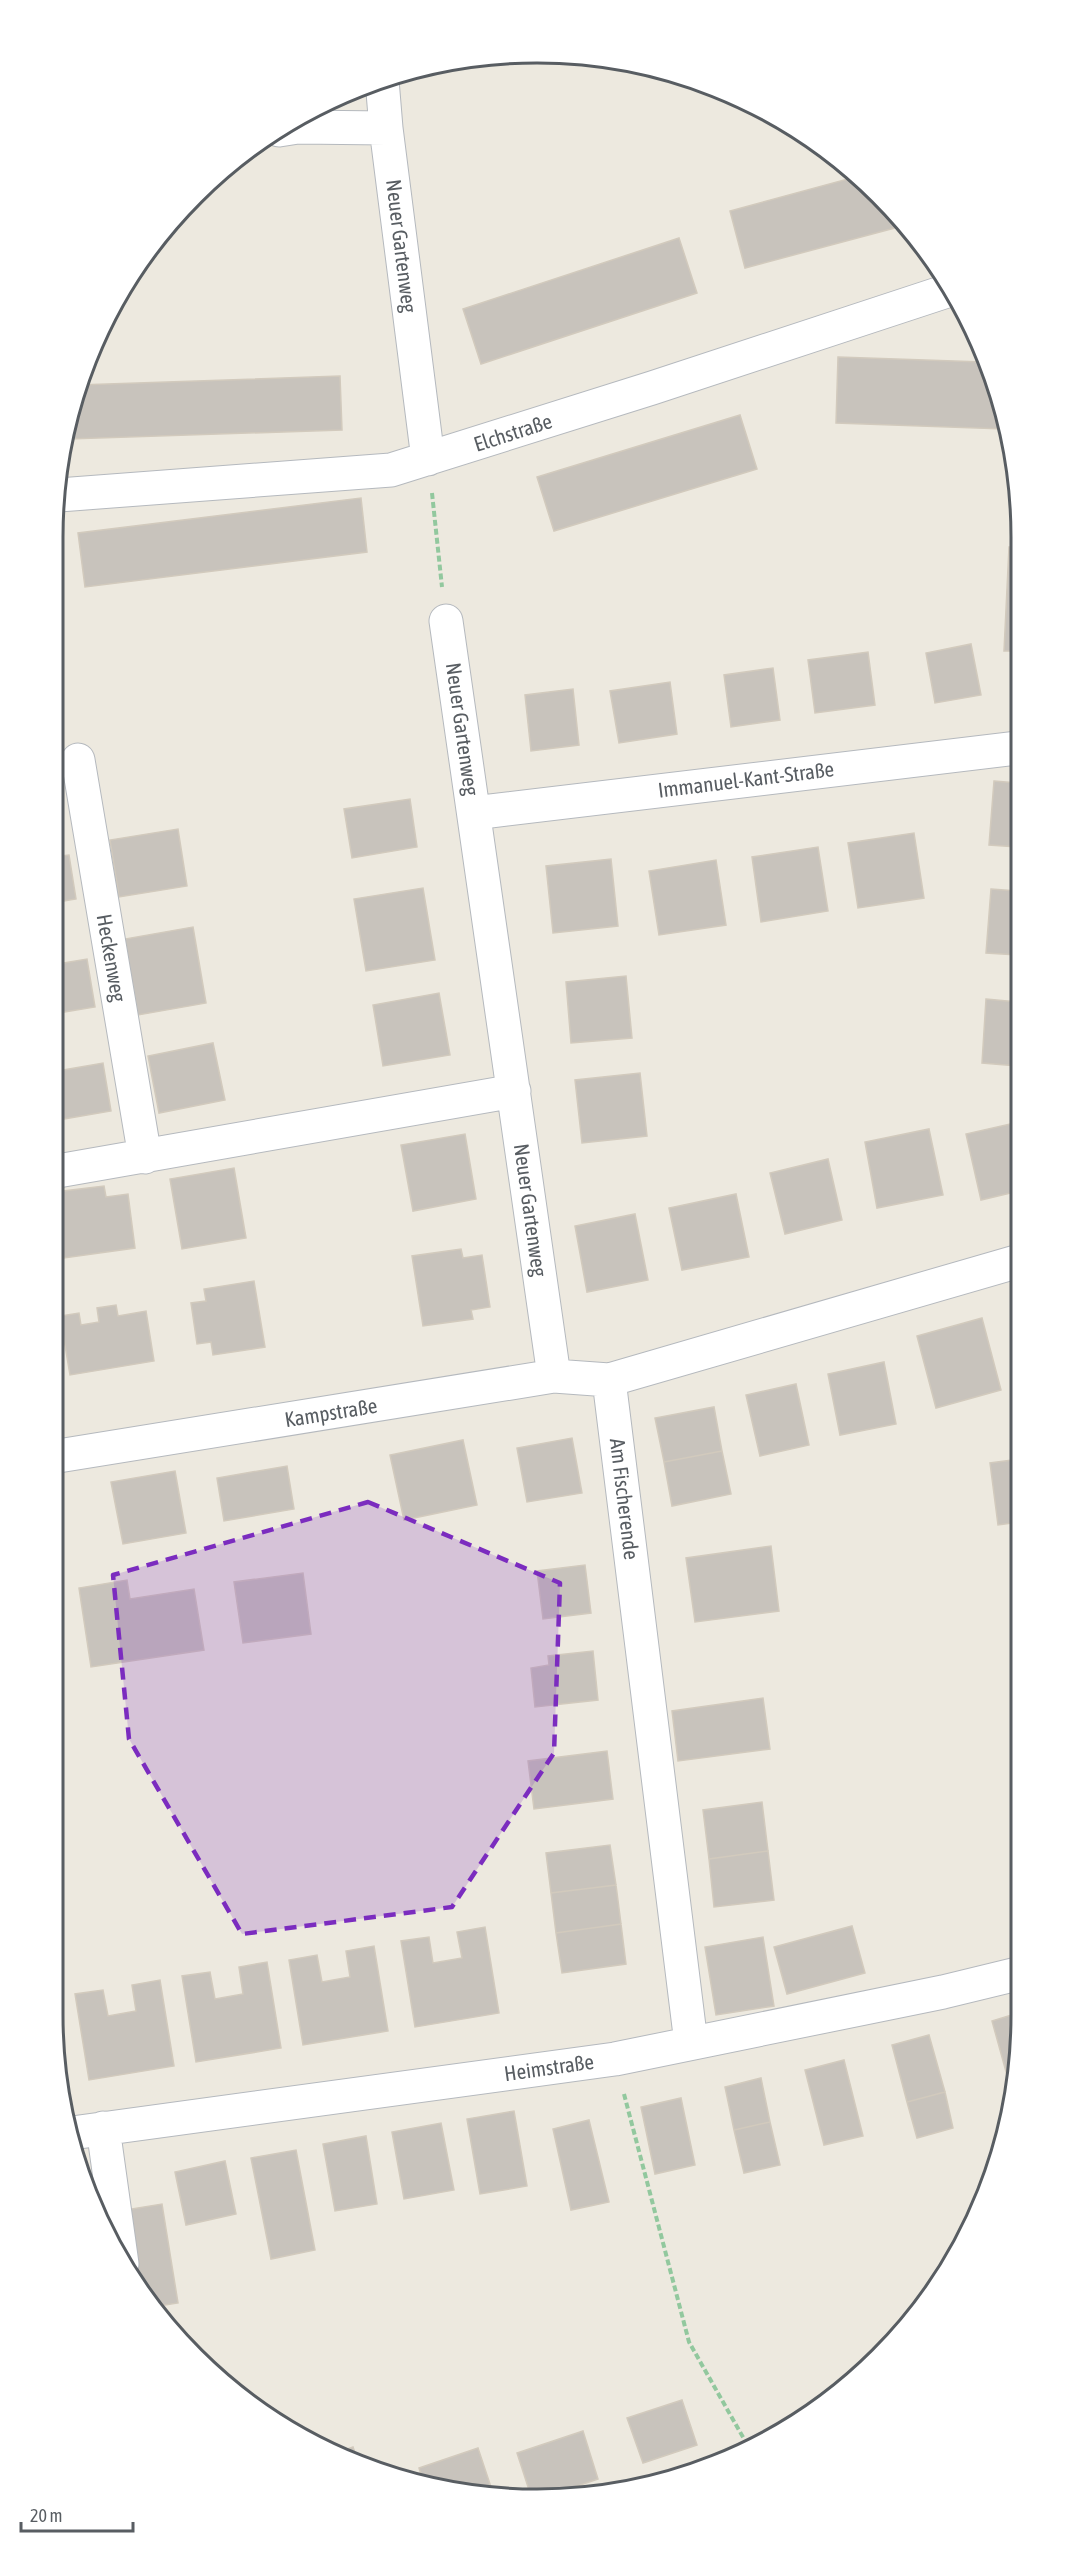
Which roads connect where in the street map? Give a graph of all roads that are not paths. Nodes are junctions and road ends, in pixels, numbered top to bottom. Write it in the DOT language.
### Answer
graph roads {
  1 [pos="383,89"];
  2 [pos="300,127"];
  3 [pos="386,128"];
  4 [pos="942,292"];
  5 [pos="428,459"];
  6 [pos="65,495"];
  7 [pos="446,621"];
  8 [pos="1011,749"];
  9 [pos="78,760"];
  10 [pos="474,813"];
  11 [pos="514,1091"];
  12 [pos="145,1156"];
  13 [pos="63,1170"];
  14 [pos="1011,1263"];
  15 [pos="554,1376"];
  16 [pos="609,1380"];
  17 [pos="63,1455"];
  18 [pos="1011,1976"];
  19 [pos="691,2043"];
  20 [pos="88,2130"];
  21 [pos="112,2225"];
  1 -- 3 [label="street, Neuer Gartenweg"];
  2 -- 3 [label="street"];
  3 -- 5 [label="street, Neuer Gartenweg"];
  4 -- 5 [label="street, Elchstraße"];
  5 -- 6 [label="street, Elchstraße"];
  7 -- 10 [label="street, Neuer Gartenweg"];
  8 -- 10 [label="street, Immanuel-Kant-Straße"];
  9 -- 12 [label="street, Heckenweg"];
  10 -- 11 [label="street, Neuer Gartenweg"];
  11 -- 12 [label="street"];
  11 -- 15 [label="street, Neuer Gartenweg"];
  12 -- 13 [label="street"];
  14 -- 16 [label="street"];
  15 -- 16 [label="street, Kampstraße"];
  15 -- 17 [label="street, Kampstraße"];
  16 -- 19 [label="street, Am Fischerende"];
  18 -- 19 [label="street, Heimstraße"];
  19 -- 20 [label="street, Heimstraße"];
  20 -- 21 [label="street"];
}
